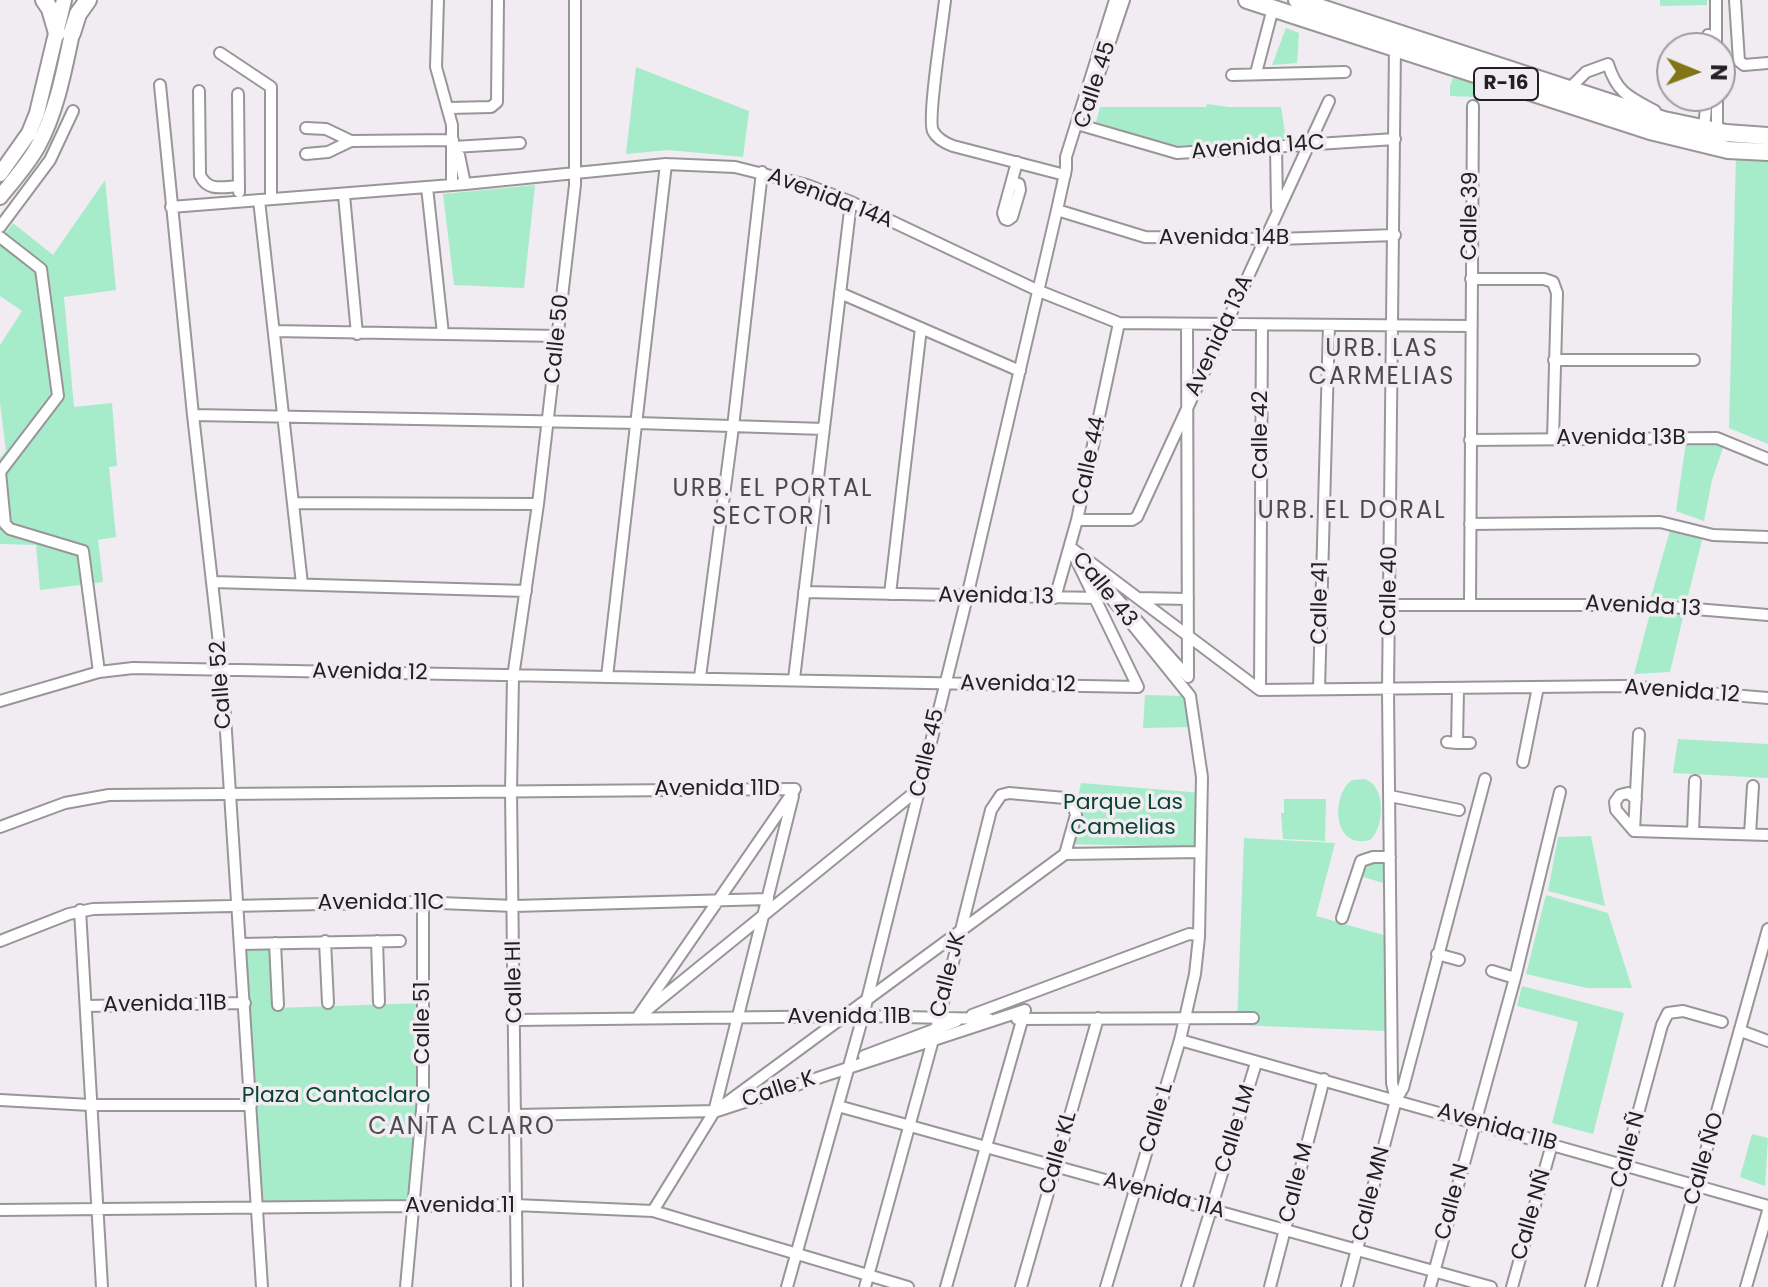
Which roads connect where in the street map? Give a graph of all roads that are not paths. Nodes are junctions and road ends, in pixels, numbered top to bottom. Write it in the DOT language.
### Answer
graph roads {
  1 [pos="44,0"];
  2 [pos="64,0"];
  3 [pos="80,0"];
  4 [pos="88,0"];
  5 [pos="438,0"];
  6 [pos="498,0"];
  7 [pos="575,0"];
  8 [pos="945,0"];
  9 [pos="1115,0"];
  10 [pos="1124,0"];
  11 [pos="1247,0"];
  12 [pos="1297,0"];
  13 [pos="1716,0"];
  14 [pos="1735,0"];
  15 [pos="1273,8"];
  16 [pos="1716,32"];
  17 [pos="65,33"];
  18 [pos="1397,42"];
  19 [pos="220,53"];
  20 [pos="1768,63"];
  21 [pos="1345,72"];
  22 [pos="1256,73"];
  23 [pos="1232,75"];
  24 [pos="160,85"];
  25 [pos="1569,89"];
  26 [pos="199,91"];
  27 [pos="238,94"];
  28 [pos="1329,101"];
  29 [pos="1473,106"];
  30 [pos="449,108"];
  31 [pos="73,111"];
  32 [pos="1709,112"];
  33 [pos="1715,112"];
  34 [pos="1678,123"];
  35 [pos="1079,125"];
  36 [pos="306,128"];
  37 [pos="1713,136"];
  38 [pos="1768,136"];
  39 [pos="1395,139"];
  40 [pos="351,141"];
  41 [pos="520,143"];
  42 [pos="454,146"];
  43 [pos="1276,146"];
  44 [pos="1768,152"];
  45 [pos="306,154"];
  46 [pos="1017,162"];
  47 [pos="666,164"];
  48 [pos="762,172"];
  49 [pos="1065,172"];
  50 [pos="576,173"];
  51 [pos="0,174"];
  52 [pos="1012,182"];
  53 [pos="465,184"];
  54 [pos="452,185"];
  55 [pos="239,186"];
  56 [pos="427,187"];
  57 [pos="344,195"];
  58 [pos="0,197"];
  59 [pos="271,199"];
  60 [pos="259,200"];
  61 [pos="239,201"];
  62 [pos="851,202"];
  63 [pos="171,207"];
  64 [pos="1057,210"];
  65 [pos="0,227"];
  66 [pos="1395,235"];
  67 [pos="0,237"];
  68 [pos="1277,239"];
  69 [pos="1471,279"];
  70 [pos="1039,291"];
  71 [pos="840,293"];
  72 [pos="1119,323"];
  73 [pos="1187,324"];
  74 [pos="1262,325"];
  75 [pos="1329,325"];
  76 [pos="1470,326"];
  77 [pos="1393,327"];
  78 [pos="921,328"];
  79 [pos="274,331"];
  80 [pos="357,334"];
  81 [pos="443,334"];
  82 [pos="559,336"];
  83 [pos="1554,360"];
  84 [pos="1694,360"];
  85 [pos="1020,371"];
  86 [pos="193,415"];
  87 [pos="283,415"];
  88 [pos="548,421"];
  89 [pos="638,423"];
  90 [pos="733,427"];
  91 [pos="824,429"];
  92 [pos="1553,439"];
  93 [pos="1470,440"];
  94 [pos="1768,459"];
  95 [pos="1,493"];
  96 [pos="293,503"];
  97 [pos="538,504"];
  98 [pos="1077,520"];
  99 [pos="1470,524"];
  100 [pos="1768,537"];
  101 [pos="1070,547"];
  102 [pos="213,582"];
  103 [pos="302,584"];
  104 [pos="526,591"];
  105 [pos="804,592"];
  106 [pos="890,594"];
  107 [pos="967,597"];
  108 [pos="1055,598"];
  109 [pos="1188,599"];
  110 [pos="1470,603"];
  111 [pos="1390,605"];
  112 [pos="1768,615"];
  113 [pos="222,670"];
  114 [pos="99,672"];
  115 [pos="513,677"];
  116 [pos="607,677"];
  117 [pos="700,677"];
  118 [pos="794,679"];
  119 [pos="944,684"];
  120 [pos="1538,687"];
  121 [pos="1319,689"];
  122 [pos="1458,689"];
  123 [pos="1260,690"];
  124 [pos="1388,690"];
  125 [pos="1768,698"];
  126 [pos="0,701"];
  127 [pos="1639,734"];
  128 [pos="1470,743"];
  129 [pos="1523,762"];
  130 [pos="1485,779"];
  131 [pos="1695,781"];
  132 [pos="1753,786"];
  133 [pos="920,788"];
  134 [pos="795,789"];
  135 [pos="511,791"];
  136 [pos="1560,792"];
  137 [pos="230,793"];
  138 [pos="1390,796"];
  139 [pos="1636,799"];
  140 [pos="1459,810"];
  141 [pos="0,827"];
  142 [pos="1634,831"];
  143 [pos="1693,832"];
  144 [pos="1750,834"];
  145 [pos="1768,835"];
  146 [pos="1200,852"];
  147 [pos="1065,854"];
  148 [pos="1390,857"];
  149 [pos="768,899"];
  150 [pos="423,902"];
  151 [pos="238,904"];
  152 [pos="514,906"];
  153 [pos="80,910"];
  154 [pos="1342,918"];
  155 [pos="1768,929"];
  156 [pos="1199,935"];
  157 [pos="0,941"];
  158 [pos="325,941"];
  159 [pos="377,941"];
  160 [pos="400,941"];
  161 [pos="275,943"];
  162 [pos="241,944"];
  163 [pos="1437,954"];
  164 [pos="1459,960"];
  165 [pos="1492,971"];
  166 [pos="1515,978"];
  167 [pos="379,1002"];
  168 [pos="245,1003"];
  169 [pos="328,1003"];
  170 [pos="278,1005"];
  171 [pos="86,1006"];
  172 [pos="863,1016"];
  173 [pos="737,1017"];
  174 [pos="1184,1017"];
  175 [pos="637,1018"];
  176 [pos="939,1018"];
  177 [pos="1098,1018"];
  178 [pos="1253,1018"];
  179 [pos="1022,1019"];
  180 [pos="515,1020"];
  181 [pos="1722,1022"];
  182 [pos="1741,1031"];
  183 [pos="1180,1040"];
  184 [pos="1768,1041"];
  185 [pos="1256,1063"];
  186 [pos="1324,1079"];
  187 [pos="0,1100"];
  188 [pos="1396,1100"];
  189 [pos="90,1105"];
  190 [pos="251,1105"];
  191 [pos="838,1106"];
  192 [pos="714,1112"];
  193 [pos="516,1115"];
  194 [pos="1474,1122"];
  195 [pos="910,1126"];
  196 [pos="1552,1144"];
  197 [pos="986,1147"];
  198 [pos="1625,1165"];
  199 [pos="1054,1166"];
  200 [pos="1697,1185"];
  201 [pos="1136,1189"];
  202 [pos="515,1205"];
  203 [pos="258,1206"];
  204 [pos="412,1207"];
  205 [pos="1211,1208"];
  206 [pos="1768,1208"];
  207 [pos="0,1210"];
  208 [pos="97,1210"];
  209 [pos="653,1211"];
  210 [pos="1285,1230"];
  211 [pos="1358,1249"];
  212 [pos="796,1253"];
  213 [pos="1434,1271"];
  214 [pos="868,1275"];
  215 [pos="102,1287"];
  216 [pos="262,1287"];
  217 [pos="406,1287"];
  218 [pos="517,1287"];
  219 [pos="787,1287"];
  220 [pos="865,1287"];
  221 [pos="908,1287"];
  222 [pos="946,1287"];
  223 [pos="1021,1287"];
  224 [pos="1106,1287"];
  225 [pos="1187,1287"];
  226 [pos="1270,1287"];
  227 [pos="1347,1287"];
  228 [pos="1430,1287"];
  229 [pos="1491,1287"];
  230 [pos="1512,1287"];
  231 [pos="1591,1287"];
  232 [pos="1668,1287"];
  233 [pos="1746,1287"];
  1 -- 17 [label="main road"];
  2 -- 17 [label="main road"];
  3 -- 17 [label="main road"];
  4 -- 17 [label="main road"];
  5 -- 30 [label="street"];
  6 -- 30 [label="street"];
  7 -- 50 [label="street, Calle 50"];
  8 -- 46 [label="street"];
  9 -- 35 [label="street, Calle 45"];
  10 -- 35 [label="street, Calle 45"];
  11 -- 15 [label="main road, R-16"];
  12 -- 18 [label="main road, R-16"];
  13 -- 16 [label="street"];
  14 -- 20 [label="street"];
  15 -- 18 [label="main road, R-16"];
  15 -- 22 [label="street"];
  17 -- 51 [label="main road"];
  17 -- 58 [label="main road"];
  18 -- 25 [label="main road, R-16"];
  18 -- 37 [label="main road, R-16"];
  18 -- 39 [label="street, Calle 40"];
  19 -- 59 [label="street"];
  21 -- 22 [label="street"];
  22 -- 23 [label="street"];
  24 -- 63 [label="street, Calle 52"];
  25 -- 34 [label="main road, R-16"];
  25 -- 34 [label="street"];
  26 -- 55 [label="street"];
  27 -- 55 [label="street"];
  28 -- 98 [label="street, Avenida 13A"];
  29 -- 69 [label="street, Calle 39"];
  30 -- 42 [label="street"];
  31 -- 65 [label="street"];
  32 -- 37 [label="street"];
  33 -- 37 [label="street"];
  34 -- 37 [label="main road, R-16"];
  35 -- 43 [label="street, Avenida 14C"];
  35 -- 49 [label="street, Calle 45"];
  36 -- 40 [label="street"];
  37 -- 38 [label="main road, R-16"];
  37 -- 44 [label="main road, R-16"];
  39 -- 43 [label="street, Avenida 14C"];
  39 -- 66 [label="street, Calle 40"];
  40 -- 42 [label="street"];
  40 -- 45 [label="street"];
  41 -- 42 [label="street"];
  42 -- 53 [label="street"];
  42 -- 54 [label="street"];
  43 -- 68 [label="street"];
  46 -- 49 [label="street"];
  46 -- 52 [label="street"];
  47 -- 48 [label="street, Avenida 14A"];
  47 -- 50 [label="street, Avenida 14A"];
  47 -- 89 [label="street"];
  48 -- 62 [label="street, Avenida 14A"];
  48 -- 90 [label="street"];
  49 -- 64 [label="street, Calle 45"];
  50 -- 53 [label="street, Avenida 14A"];
  50 -- 82 [label="street, Calle 50"];
  53 -- 54 [label="street, Avenida 14A"];
  54 -- 56 [label="street, Avenida 14A"];
  55 -- 61 [label="street"];
  56 -- 57 [label="street, Avenida 14A"];
  56 -- 81 [label="street"];
  57 -- 59 [label="street, Avenida 14A"];
  57 -- 80 [label="street"];
  59 -- 60 [label="street, Avenida 14A"];
  60 -- 61 [label="street, Avenida 14A"];
  60 -- 79 [label="street"];
  61 -- 63 [label="street, Avenida 14A"];
  62 -- 70 [label="street, Avenida 14A"];
  62 -- 71 [label="street"];
  63 -- 86 [label="street, Calle 52"];
  64 -- 68 [label="street, Avenida 14B"];
  64 -- 70 [label="street, Calle 45"];
  66 -- 68 [label="street, Avenida 14B"];
  66 -- 77 [label="street, Calle 40"];
  67 -- 95 [label="street"];
  69 -- 76 [label="street, Calle 39"];
  69 -- 83 [label="street"];
  70 -- 72 [label="street, Avenida 14A"];
  70 -- 85 [label="street, Calle 45"];
  71 -- 78 [label="street"];
  71 -- 91 [label="street"];
  72 -- 73 [label="street, Avenida 14A"];
  72 -- 98 [label="street, Calle 44"];
  73 -- 74 [label="street, Avenida 14A"];
  73 -- 109 [label="street, Calle 43"];
  74 -- 75 [label="street, Avenida 14A"];
  74 -- 123 [label="street, Calle 42"];
  75 -- 77 [label="street, Avenida 14A"];
  75 -- 121 [label="street, Calle 41"];
  76 -- 77 [label="street, Avenida 14A"];
  76 -- 93 [label="street, Calle 39"];
  77 -- 111 [label="street, Calle 40"];
  78 -- 85 [label="street"];
  78 -- 106 [label="street"];
  79 -- 80 [label="street"];
  79 -- 87 [label="street"];
  80 -- 81 [label="street"];
  81 -- 82 [label="street"];
  82 -- 88 [label="street, Calle 50"];
  83 -- 84 [label="street"];
  83 -- 92 [label="street"];
  85 -- 107 [label="street, Calle 45"];
  86 -- 87 [label="street"];
  86 -- 102 [label="street, Calle 52"];
  87 -- 88 [label="street"];
  87 -- 96 [label="street"];
  88 -- 89 [label="street"];
  88 -- 97 [label="street, Calle 50"];
  89 -- 90 [label="street"];
  89 -- 116 [label="street"];
  90 -- 91 [label="street"];
  90 -- 117 [label="street"];
  91 -- 105 [label="street"];
  92 -- 93 [label="street, Avenida 13B"];
  92 -- 94 [label="street, Avenida 13B"];
  93 -- 99 [label="street, Calle 39"];
  95 -- 114 [label="street"];
  96 -- 97 [label="street"];
  96 -- 103 [label="street"];
  97 -- 104 [label="street, Calle 50"];
  98 -- 101 [label="street, Calle 44"];
  99 -- 100 [label="street"];
  99 -- 110 [label="street, Calle 39"];
  101 -- 108 [label="street, Calle 44"];
  101 -- 109 [label="street, Calle 43"];
  101 -- 119 [label="street, Avenida 12"];
  101 -- 123 [label="street"];
  101 -- 146 [label="street, Calle 43"];
  102 -- 103 [label="street"];
  102 -- 113 [label="street, Calle 52"];
  103 -- 104 [label="street"];
  104 -- 115 [label="street, Calle 50"];
  105 -- 106 [label="street, Avenida 13"];
  105 -- 118 [label="street"];
  106 -- 107 [label="street, Avenida 13"];
  107 -- 108 [label="street, Avenida 13"];
  107 -- 119 [label="street, Calle 45"];
  108 -- 109 [label="street, Avenida 13"];
  110 -- 111 [label="street, Avenida 13"];
  110 -- 112 [label="street, Avenida 13"];
  111 -- 124 [label="street, Calle 40"];
  113 -- 114 [label="street, Avenida 12"];
  113 -- 115 [label="street, Avenida 12"];
  113 -- 137 [label="street, Calle 52"];
  114 -- 126 [label="street, Avenida 12"];
  115 -- 116 [label="street, Avenida 12"];
  115 -- 135 [label="street, Calle HI"];
  116 -- 117 [label="street, Avenida 12"];
  117 -- 118 [label="street, Avenida 12"];
  118 -- 119 [label="street, Avenida 12"];
  119 -- 133 [label="street, Calle 45"];
  120 -- 122 [label="street, Avenida 12"];
  120 -- 125 [label="street, Avenida 12"];
  120 -- 129 [label="street"];
  121 -- 123 [label="street, Avenida 12"];
  121 -- 124 [label="street, Avenida 12"];
  122 -- 124 [label="street, Avenida 12"];
  122 -- 128 [label="street"];
  124 -- 138 [label="street, Calle 40"];
  127 -- 139 [label="street"];
  130 -- 163 [label="street"];
  131 -- 143 [label="street"];
  132 -- 144 [label="street"];
  133 -- 172 [label="street, Calle 45"];
  133 -- 175 [label="street"];
  134 -- 135 [label="street, Avenida 11D"];
  134 -- 149 [label="street"];
  134 -- 175 [label="street, Avenida 11D"];
  135 -- 137 [label="street, Avenida 11D"];
  135 -- 152 [label="street, Calle HI"];
  136 -- 166 [label="street, Calle N"];
  137 -- 141 [label="street, Avenida 11D"];
  137 -- 151 [label="street, Calle 52"];
  138 -- 140 [label="street"];
  138 -- 148 [label="street, Calle 40"];
  139 -- 142 [label="street"];
  139 -- 142 [label="street"];
  142 -- 143 [label="street"];
  143 -- 144 [label="street"];
  144 -- 145 [label="street"];
  146 -- 147 [label="street"];
  146 -- 156 [label="street, Calle 43"];
  147 -- 176 [label="street, Calle JK"];
  147 -- 192 [label="street, Calle K"];
  148 -- 154 [label="street"];
  148 -- 188 [label="street, Calle 40"];
  149 -- 152 [label="street, Avenida 11C"];
  149 -- 173 [label="street"];
  150 -- 151 [label="street, Avenida 11C"];
  150 -- 152 [label="street, Avenida 11C"];
  150 -- 204 [label="street, Calle 51"];
  151 -- 153 [label="street, Avenida 11C"];
  151 -- 162 [label="street, Calle 52"];
  152 -- 180 [label="street, Calle HI"];
  153 -- 157 [label="street, Avenida 11C"];
  153 -- 171 [label="street"];
  155 -- 182 [label="street, Calle ÑO"];
  156 -- 174 [label="street, Calle 43"];
  156 -- 192 [label="street"];
  158 -- 159 [label="street"];
  158 -- 161 [label="street"];
  158 -- 169 [label="street"];
  159 -- 160 [label="street"];
  159 -- 167 [label="street"];
  161 -- 162 [label="street"];
  161 -- 170 [label="street"];
  162 -- 168 [label="street, Calle 52"];
  163 -- 164 [label="street"];
  163 -- 188 [label="street"];
  165 -- 166 [label="street"];
  166 -- 194 [label="street, Calle N"];
  168 -- 171 [label="street, Avenida 11B"];
  168 -- 190 [label="street, Calle 52"];
  171 -- 189 [label="street"];
  172 -- 173 [label="street, Avenida 11B"];
  172 -- 176 [label="street, Avenida 11B"];
  172 -- 191 [label="street, Calle 45"];
  173 -- 175 [label="street, Avenida 11B"];
  173 -- 192 [label="street"];
  174 -- 177 [label="street, Avenida 11B"];
  174 -- 178 [label="street, Avenida 11B"];
  174 -- 183 [label="street, Calle 43"];
  175 -- 180 [label="street, Avenida 11B"];
  176 -- 179 [label="street, Avenida 11B"];
  176 -- 195 [label="street, Calle JK"];
  177 -- 179 [label="street, Avenida 11B"];
  177 -- 199 [label="street, Calle KL"];
  179 -- 192 [label="street, Calle K"];
  179 -- 197 [label="street"];
  180 -- 193 [label="street, Calle HI"];
  181 -- 198 [label="street, Calle Ñ"];
  182 -- 184 [label="street"];
  182 -- 200 [label="street, Calle ÑO"];
  183 -- 185 [label="street, Avenida 11B"];
  183 -- 201 [label="street, Calle L"];
  185 -- 186 [label="street, Avenida 11B"];
  185 -- 205 [label="street, Calle LM"];
  186 -- 188 [label="street, Avenida 11B"];
  186 -- 210 [label="street, Calle M"];
  187 -- 189 [label="street"];
  188 -- 194 [label="street, Avenida 11B"];
  188 -- 211 [label="street, Calle MN"];
  189 -- 190 [label="street"];
  189 -- 208 [label="street"];
  190 -- 203 [label="street, Calle 52"];
  191 -- 195 [label="street, Avenida 11A"];
  191 -- 212 [label="street, Calle 45"];
  192 -- 193 [label="street"];
  192 -- 209 [label="street"];
  193 -- 202 [label="street, Calle HI"];
  194 -- 196 [label="street, Avenida 11B"];
  194 -- 213 [label="street, Calle N"];
  195 -- 197 [label="street, Avenida 11A"];
  195 -- 214 [label="street, Calle JK"];
  196 -- 198 [label="street, Avenida 11B"];
  196 -- 230 [label="street, Calle NÑ"];
  197 -- 199 [label="street, Avenida 11A"];
  197 -- 222 [label="street"];
  198 -- 200 [label="street, Avenida 11B"];
  198 -- 231 [label="street, Calle Ñ"];
  199 -- 201 [label="street, Avenida 11A"];
  199 -- 223 [label="street, Calle KL"];
  200 -- 206 [label="street, Avenida 11B"];
  200 -- 232 [label="street, Calle ÑO"];
  201 -- 205 [label="street, Avenida 11A"];
  201 -- 224 [label="street, Calle L"];
  202 -- 204 [label="street, Avenida 11"];
  202 -- 209 [label="street, Avenida 11"];
  202 -- 218 [label="street, Calle HI"];
  203 -- 204 [label="street, Avenida 11"];
  203 -- 208 [label="street, Avenida 11"];
  203 -- 216 [label="street, Calle 52"];
  204 -- 217 [label="street, Calle 51"];
  205 -- 210 [label="street, Avenida 11A"];
  205 -- 225 [label="street, Calle LM"];
  206 -- 233 [label="street"];
  207 -- 208 [label="street, Avenida 11"];
  208 -- 215 [label="street"];
  209 -- 212 [label="street, Avenida 11"];
  210 -- 211 [label="street, Avenida 11A"];
  210 -- 226 [label="street, Calle M"];
  211 -- 213 [label="street, Avenida 11A"];
  211 -- 227 [label="street, Calle MN"];
  212 -- 214 [label="street, Avenida 11"];
  212 -- 219 [label="street, Calle 45"];
  213 -- 228 [label="street, Calle N"];
  213 -- 229 [label="street, Avenida 11A"];
  214 -- 220 [label="street, Calle JK"];
  214 -- 221 [label="street, Avenida 11"];
}
